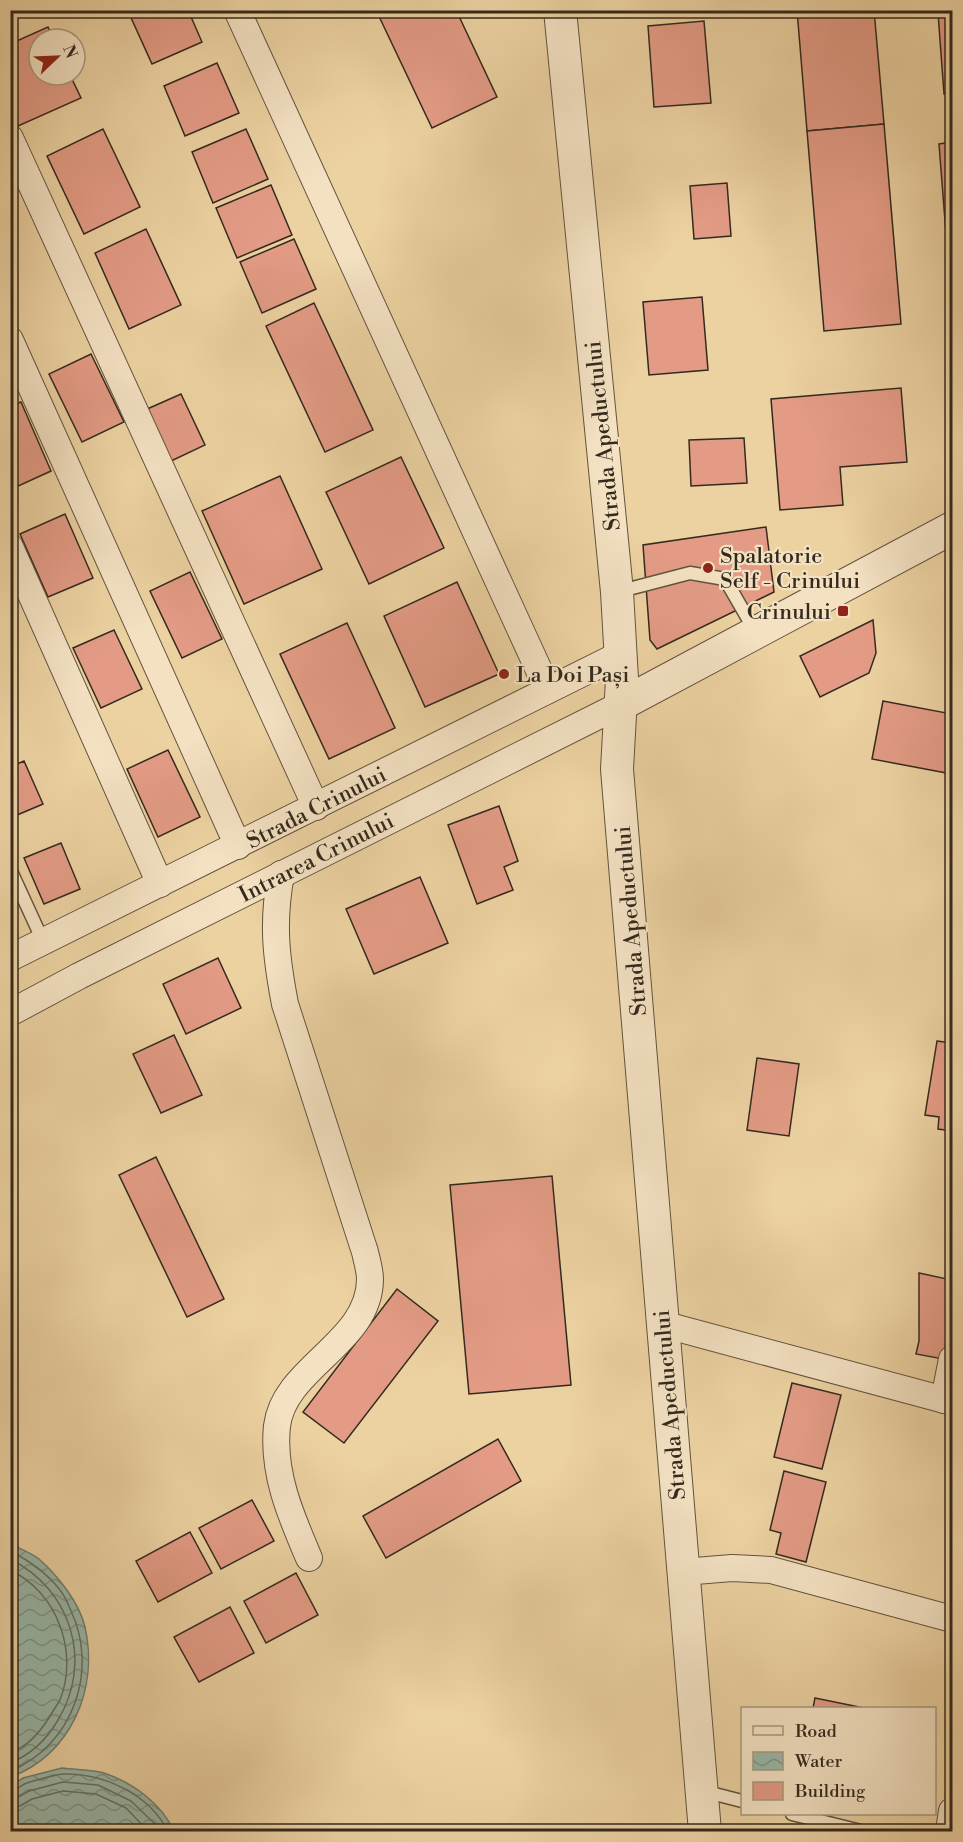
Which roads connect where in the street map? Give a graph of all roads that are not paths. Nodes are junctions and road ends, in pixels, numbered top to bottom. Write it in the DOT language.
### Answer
graph roads {
  1 [pos="237,10"];
  2 [pos="560,10"];
  3 [pos="10,138"];
  4 [pos="10,340"];
  5 [pos="952,528"];
  6 [pos="10,548"];
  7 [pos="617,592"];
  8 [pos="756,632"];
  9 [pos="621,654"];
  10 [pos="548,690"];
  11 [pos="622,704"];
  12 [pos="316,807"];
  13 [pos="238,846"];
  14 [pos="10,870"];
  15 [pos="281,874"];
  16 [pos="160,884"];
  17 [pos="44,941"];
  18 [pos="10,958"];
  19 [pos="10,1013"];
  20 [pos="662,1324"];
  21 [pos="952,1359"];
  22 [pos="948,1401"];
  23 [pos="309,1558"];
  24 [pos="683,1572"];
  25 [pos="952,1619"];
  26 [pos="702,1791"];
  27 [pos="741,1801"];
  28 [pos="796,1815"];
  29 [pos="705,1832"];
  30 [pos="865,1832"];
  1 -- 10 [label="street"];
  2 -- 7 [label="street, Strada Apeductului"];
  3 -- 12 [label="street"];
  4 -- 13 [label="street"];
  5 -- 8 [label="street"];
  6 -- 16 [label="street"];
  7 -- 8 [label="lane"];
  7 -- 9 [label="street, Strada Apeductului"];
  8 -- 11 [label="street"];
  9 -- 10 [label="street, Strada Crinului"];
  9 -- 11 [label="street, Strada Apeductului"];
  10 -- 12 [label="street, Strada Crinului"];
  11 -- 15 [label="street, Intrarea Crinului"];
  11 -- 20 [label="street, Strada Apeductului"];
  12 -- 13 [label="street, Strada Crinului"];
  13 -- 16 [label="street, Strada Crinului"];
  14 -- 17 [label="lane"];
  15 -- 19 [label="street, Intrarea Crinului"];
  15 -- 23 [label="street"];
  16 -- 17 [label="street, Strada Crinului"];
  17 -- 18 [label="street, Strada Crinului"];
  20 -- 22 [label="street"];
  20 -- 24 [label="street, Strada Apeductului"];
  21 -- 22 [label="street"];
  24 -- 25 [label="street"];
  24 -- 26 [label="street, Strada Apeductului"];
  26 -- 27 [label="lane"];
  26 -- 29 [label="street, Strada Apeductului"];
  28 -- 30 [label="lane"];
}
